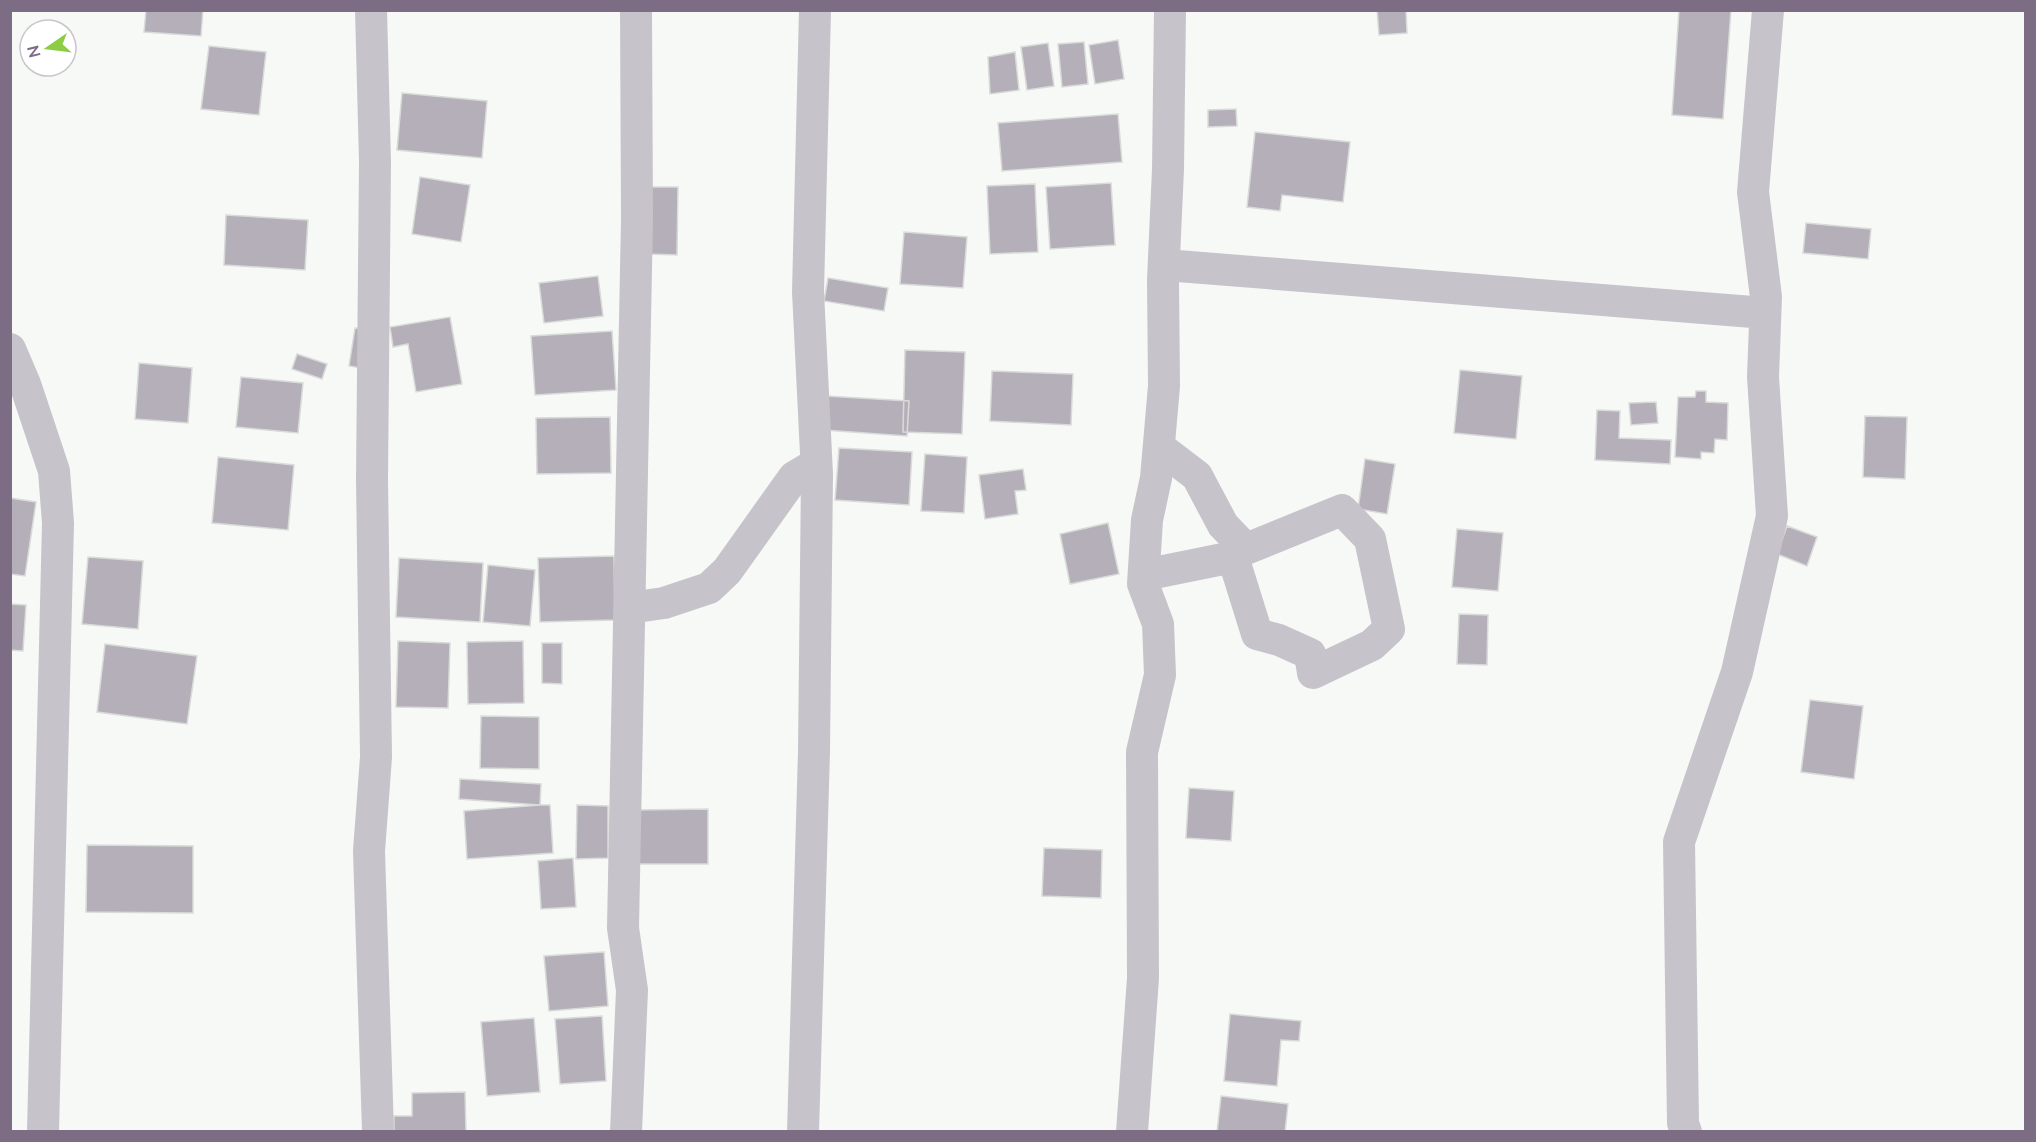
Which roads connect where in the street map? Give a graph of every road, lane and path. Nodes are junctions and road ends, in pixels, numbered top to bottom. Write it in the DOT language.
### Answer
graph roads {
  1 [pos="371,10"];
  2 [pos="636,10"];
  3 [pos="815,10"];
  4 [pos="1170,10"];
  5 [pos="1768,10"];
  6 [pos="1166,265"];
  7 [pos="1766,313"];
  8 [pos="10,349"];
  9 [pos="1159,447"];
  10 [pos="816,464"];
  11 [pos="1144,575"];
  12 [pos="629,608"];
  13 [pos="43,1131"];
  14 [pos="378,1131"];
  15 [pos="626,1131"];
  16 [pos="803,1131"];
  17 [pos="1132,1131"];
  18 [pos="1686,1131"];
  1 -- 14 [label="street"];
  2 -- 12 [label="street"];
  3 -- 10 [label="street"];
  4 -- 6 [label="street"];
  5 -- 7 [label="street"];
  6 -- 7 [label="street"];
  6 -- 9 [label="street"];
  7 -- 18 [label="street"];
  8 -- 13 [label="street"];
  9 -- 11 [label="street"];
  9 -- 11 [label="street"];
  10 -- 12 [label="street"];
  10 -- 16 [label="street"];
  11 -- 17 [label="street"];
  12 -- 15 [label="street"];
}
